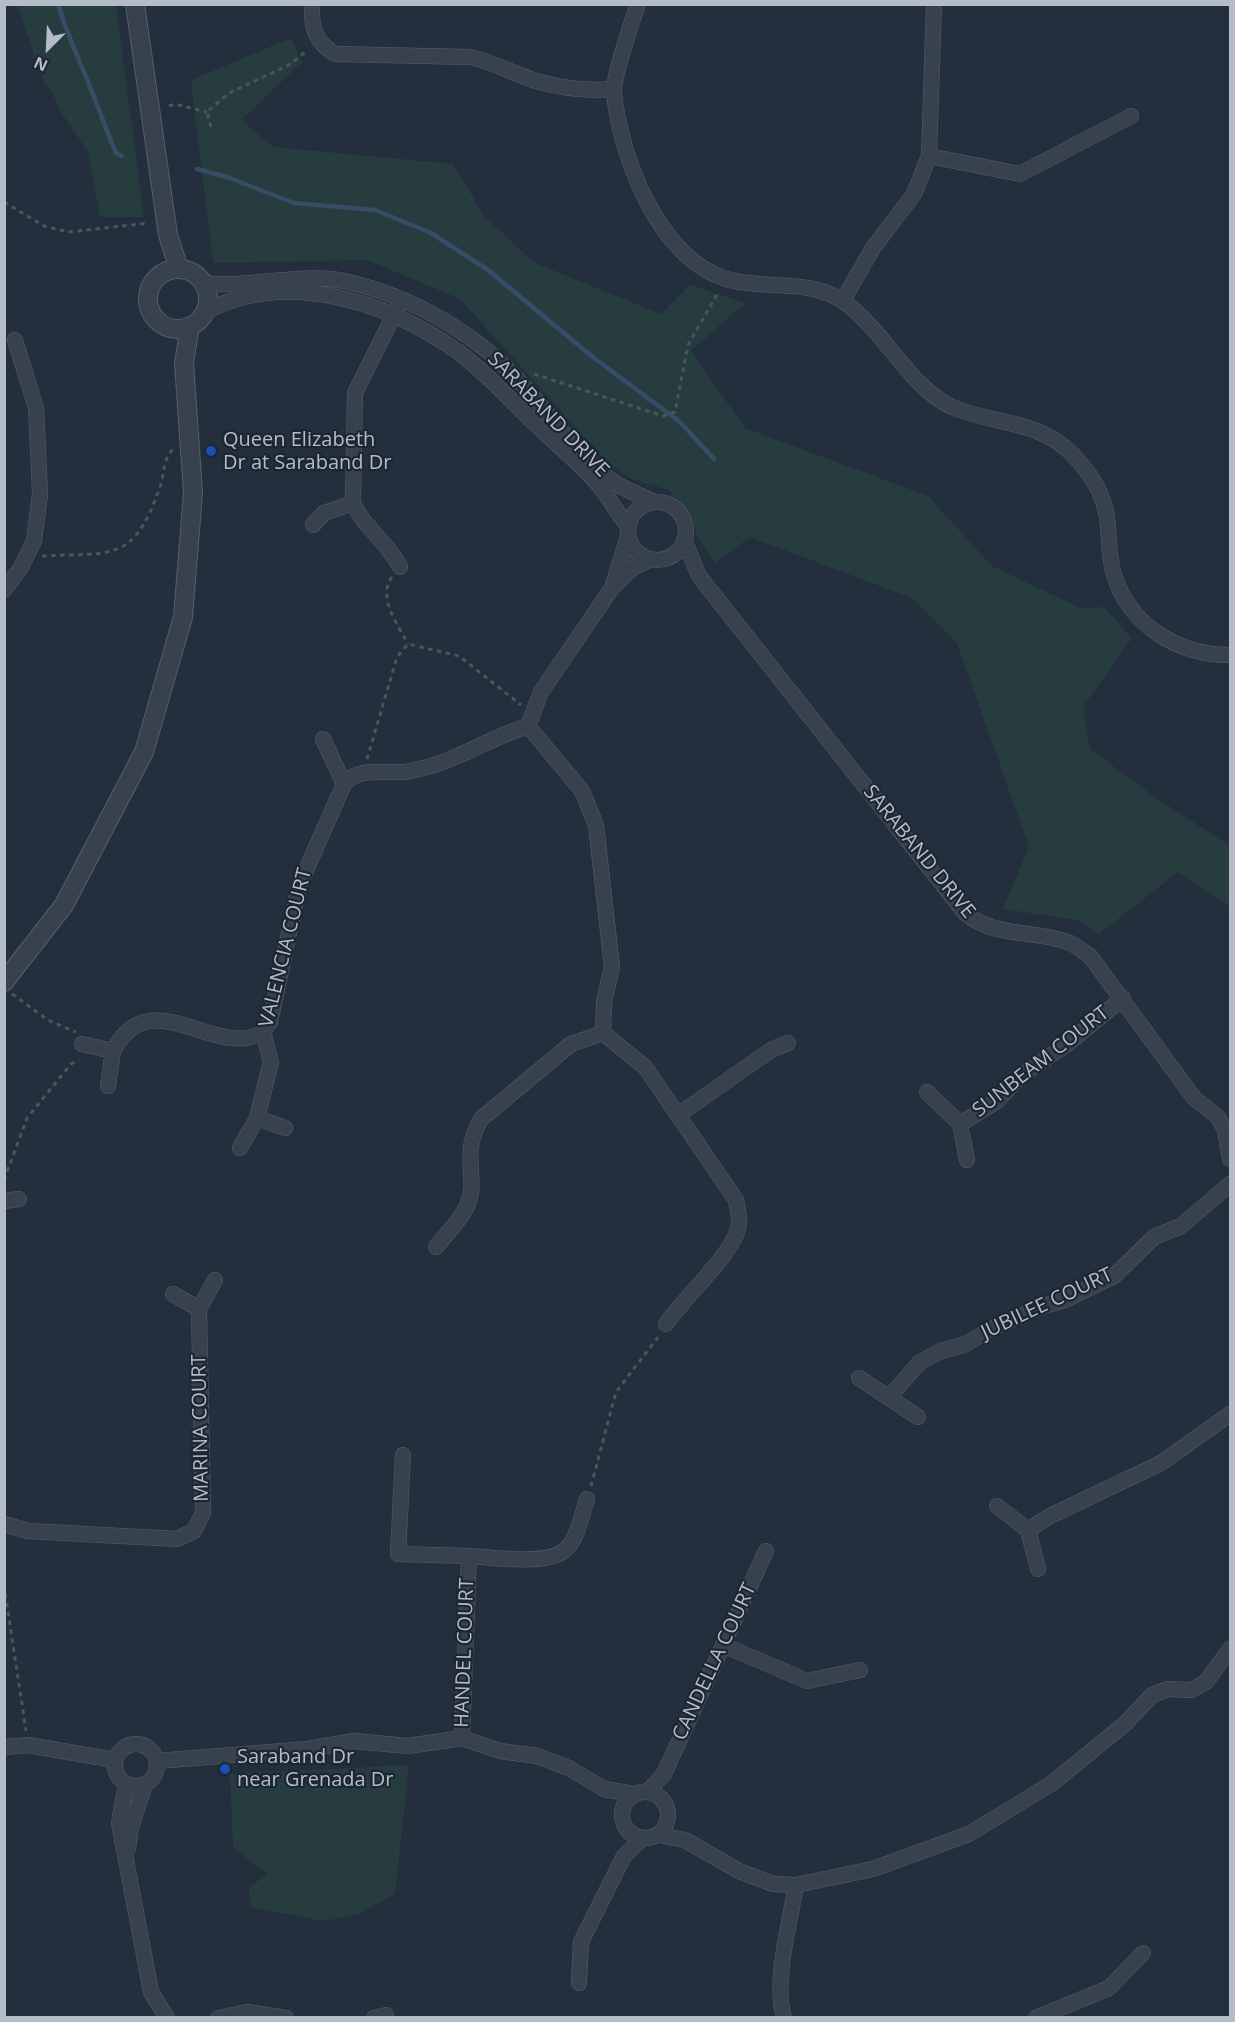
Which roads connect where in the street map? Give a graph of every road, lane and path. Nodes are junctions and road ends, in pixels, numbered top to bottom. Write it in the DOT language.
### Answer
graph roads {
  1 [pos="135,4"];
  2 [pos="312,4"];
  3 [pos="638,4"];
  4 [pos="934,4"];
  5 [pos="319,41"];
  6 [pos="613,90"];
  7 [pos="169,106"];
  8 [pos="207,112"];
  9 [pos="1131,116"];
  10 [pos="211,127"];
  11 [pos="929,156"];
  12 [pos="4,202"];
  13 [pos="149,223"];
  14 [pos="168,235"];
  15 [pos="179,269"];
  16 [pos="159,275"];
  17 [pos="725,278"];
  18 [pos="203,283"];
  19 [pos="402,299"];
  20 [pos="843,300"];
  21 [pos="205,312"];
  22 [pos="393,316"];
  23 [pos="190,326"];
  24 [pos="168,328"];
  25 [pos="15,339"];
  26 [pos="184,363"];
  27 [pos="528,372"];
  28 [pos="175,447"];
  29 [pos="654,502"];
  30 [pos="353,503"];
  31 [pos="313,525"];
  32 [pos="628,531"];
  33 [pos="684,540"];
  34 [pos="27,557"];
  35 [pos="658,559"];
  36 [pos="400,567"];
  37 [pos="699,576"];
  38 [pos="612,588"];
  39 [pos="4,590"];
  40 [pos="408,644"];
  41 [pos="1230,655"];
  42 [pos="530,720"];
  43 [pos="323,739"];
  44 [pos="364,772"];
  45 [pos="344,784"];
  46 [pos="8,988"];
  47 [pos="1123,998"];
  48 [pos="263,1032"];
  49 [pos="603,1033"];
  50 [pos="788,1043"];
  51 [pos="86,1045"];
  52 [pos="113,1051"];
  53 [pos="108,1086"];
  54 [pos="927,1092"];
  55 [pos="678,1115"];
  56 [pos="257,1118"];
  57 [pos="960,1124"];
  58 [pos="285,1128"];
  59 [pos="240,1148"];
  60 [pos="1230,1159"];
  61 [pos="967,1160"];
  62 [pos="4,1180"];
  63 [pos="1230,1184"];
  64 [pos="436,1247"];
  65 [pos="215,1280"];
  66 [pos="173,1294"];
  67 [pos="199,1309"];
  68 [pos="666,1324"];
  69 [pos="859,1378"];
  70 [pos="890,1396"];
  71 [pos="1230,1414"];
  72 [pos="918,1417"];
  73 [pos="403,1455"];
  74 [pos="587,1499"];
  75 [pos="997,1506"];
  76 [pos="4,1524"];
  77 [pos="1028,1530"];
  78 [pos="766,1551"];
  79 [pos="469,1556"];
  80 [pos="1038,1569"];
  81 [pos="4,1585"];
  82 [pos="723,1645"];
  83 [pos="1230,1649"];
  84 [pos="860,1670"];
  85 [pos="462,1738"];
  86 [pos="28,1745"];
  87 [pos="4,1747"];
  88 [pos="116,1760"];
  89 [pos="157,1761"];
  90 [pos="664,1773"];
  91 [pos="126,1784"];
  92 [pos="145,1785"];
  93 [pos="604,1789"];
  94 [pos="640,1793"];
  95 [pos="663,1800"];
  96 [pos="621,1813"];
  97 [pos="668,1817"];
  98 [pos="626,1830"];
  99 [pos="659,1835"];
  100 [pos="642,1839"];
  101 [pos="685,1840"];
  102 [pos="127,1855"];
  103 [pos="624,1856"];
  104 [pos="796,1885"];
  105 [pos="1143,1953"];
  106 [pos="579,1983"];
  107 [pos="167,2018"];
  108 [pos="218,2018"];
  109 [pos="286,2018"];
  110 [pos="784,2018"];
  111 [pos="1036,2018"];
  1 -- 14 [label="street"];
  2 -- 5 [label="street"];
  3 -- 6 [label="street"];
  4 -- 11 [label="street"];
  5 -- 6 [label="street"];
  5 -- 8 [label="path"];
  6 -- 17 [label="street"];
  7 -- 8 [label="path"];
  8 -- 10 [label="path"];
  9 -- 11 [label="street"];
  11 -- 20 [label="street"];
  12 -- 13 [label="path"];
  14 -- 15 [label="street"];
  14 -- 16 [label="street"];
  15 -- 16 [label="street"];
  15 -- 18 [label="street"];
  16 -- 24 [label="street"];
  17 -- 20 [label="street"];
  17 -- 27 [label="path"];
  18 -- 19 [label="street, SARABAND DRIVE"];
  18 -- 21 [label="street"];
  19 -- 22 [label="street"];
  19 -- 29 [label="street, SARABAND DRIVE"];
  20 -- 41 [label="street"];
  21 -- 22 [label="street, SARABAND DRIVE"];
  21 -- 23 [label="street"];
  22 -- 30 [label="street"];
  22 -- 32 [label="street, SARABAND DRIVE"];
  23 -- 24 [label="street"];
  23 -- 26 [label="street"];
  24 -- 26 [label="street"];
  25 -- 34 [label="street"];
  26 -- 46 [label="street"];
  28 -- 34 [label="path"];
  29 -- 32 [label="street"];
  29 -- 33 [label="street"];
  30 -- 31 [label="street"];
  30 -- 36 [label="street"];
  32 -- 35 [label="street"];
  32 -- 38 [label="street"];
  33 -- 35 [label="street"];
  33 -- 37 [label="street, SARABAND DRIVE"];
  34 -- 39 [label="street"];
  35 -- 37 [label="street, SARABAND DRIVE"];
  35 -- 38 [label="street"];
  36 -- 40 [label="path"];
  37 -- 47 [label="street, SARABAND DRIVE"];
  38 -- 42 [label="street"];
  40 -- 42 [label="path"];
  40 -- 44 [label="path"];
  42 -- 44 [label="street"];
  42 -- 49 [label="street"];
  43 -- 45 [label="street"];
  44 -- 45 [label="street"];
  45 -- 48 [label="street, VALENCIA COURT"];
  46 -- 51 [label="path"];
  47 -- 57 [label="street, SUNBEAM COURT"];
  47 -- 60 [label="street, SARABAND DRIVE"];
  48 -- 52 [label="street"];
  48 -- 56 [label="street, VALENCIA COURT"];
  49 -- 55 [label="street"];
  49 -- 64 [label="street"];
  50 -- 55 [label="street"];
  51 -- 52 [label="street"];
  51 -- 62 [label="path"];
  52 -- 53 [label="street"];
  54 -- 57 [label="street, SUNBEAM COURT"];
  55 -- 68 [label="street"];
  56 -- 58 [label="street"];
  56 -- 59 [label="street, VALENCIA COURT"];
  57 -- 61 [label="street, SUNBEAM COURT"];
  63 -- 70 [label="street, JUBILEE COURT"];
  65 -- 67 [label="street"];
  66 -- 67 [label="street"];
  67 -- 76 [label="street, MARINA COURT"];
  68 -- 74 [label="path"];
  69 -- 70 [label="street"];
  70 -- 72 [label="street"];
  71 -- 77 [label="street"];
  73 -- 79 [label="street, HANDEL COURT"];
  74 -- 79 [label="street"];
  75 -- 77 [label="street"];
  77 -- 80 [label="street"];
  78 -- 82 [label="street, CANDELLA COURT"];
  79 -- 85 [label="street, HANDEL COURT"];
  81 -- 86 [label="path"];
  82 -- 84 [label="street"];
  82 -- 90 [label="street, CANDELLA COURT"];
  83 -- 104 [label="street"];
  85 -- 89 [label="street"];
  85 -- 93 [label="street"];
  86 -- 87 [label="street"];
  86 -- 88 [label="street"];
  88 -- 89 [label="street"];
  88 -- 91 [label="street"];
  89 -- 92 [label="street"];
  90 -- 94 [label="street, CANDELLA COURT"];
  90 -- 95 [label="street, CANDELLA COURT"];
  91 -- 92 [label="street"];
  91 -- 102 [label="street"];
  92 -- 102 [label="street"];
  93 -- 94 [label="street"];
  93 -- 96 [label="street"];
  94 -- 95 [label="street"];
  94 -- 96 [label="street"];
  95 -- 97 [label="street"];
  96 -- 98 [label="street"];
  97 -- 99 [label="street"];
  97 -- 101 [label="street"];
  98 -- 100 [label="street"];
  98 -- 103 [label="street"];
  99 -- 100 [label="street"];
  99 -- 101 [label="street"];
  100 -- 103 [label="street"];
  101 -- 104 [label="street"];
  102 -- 107 [label="street"];
  103 -- 106 [label="street"];
  104 -- 110 [label="street"];
  105 -- 111 [label="street"];
  108 -- 109 [label="street"];
}
